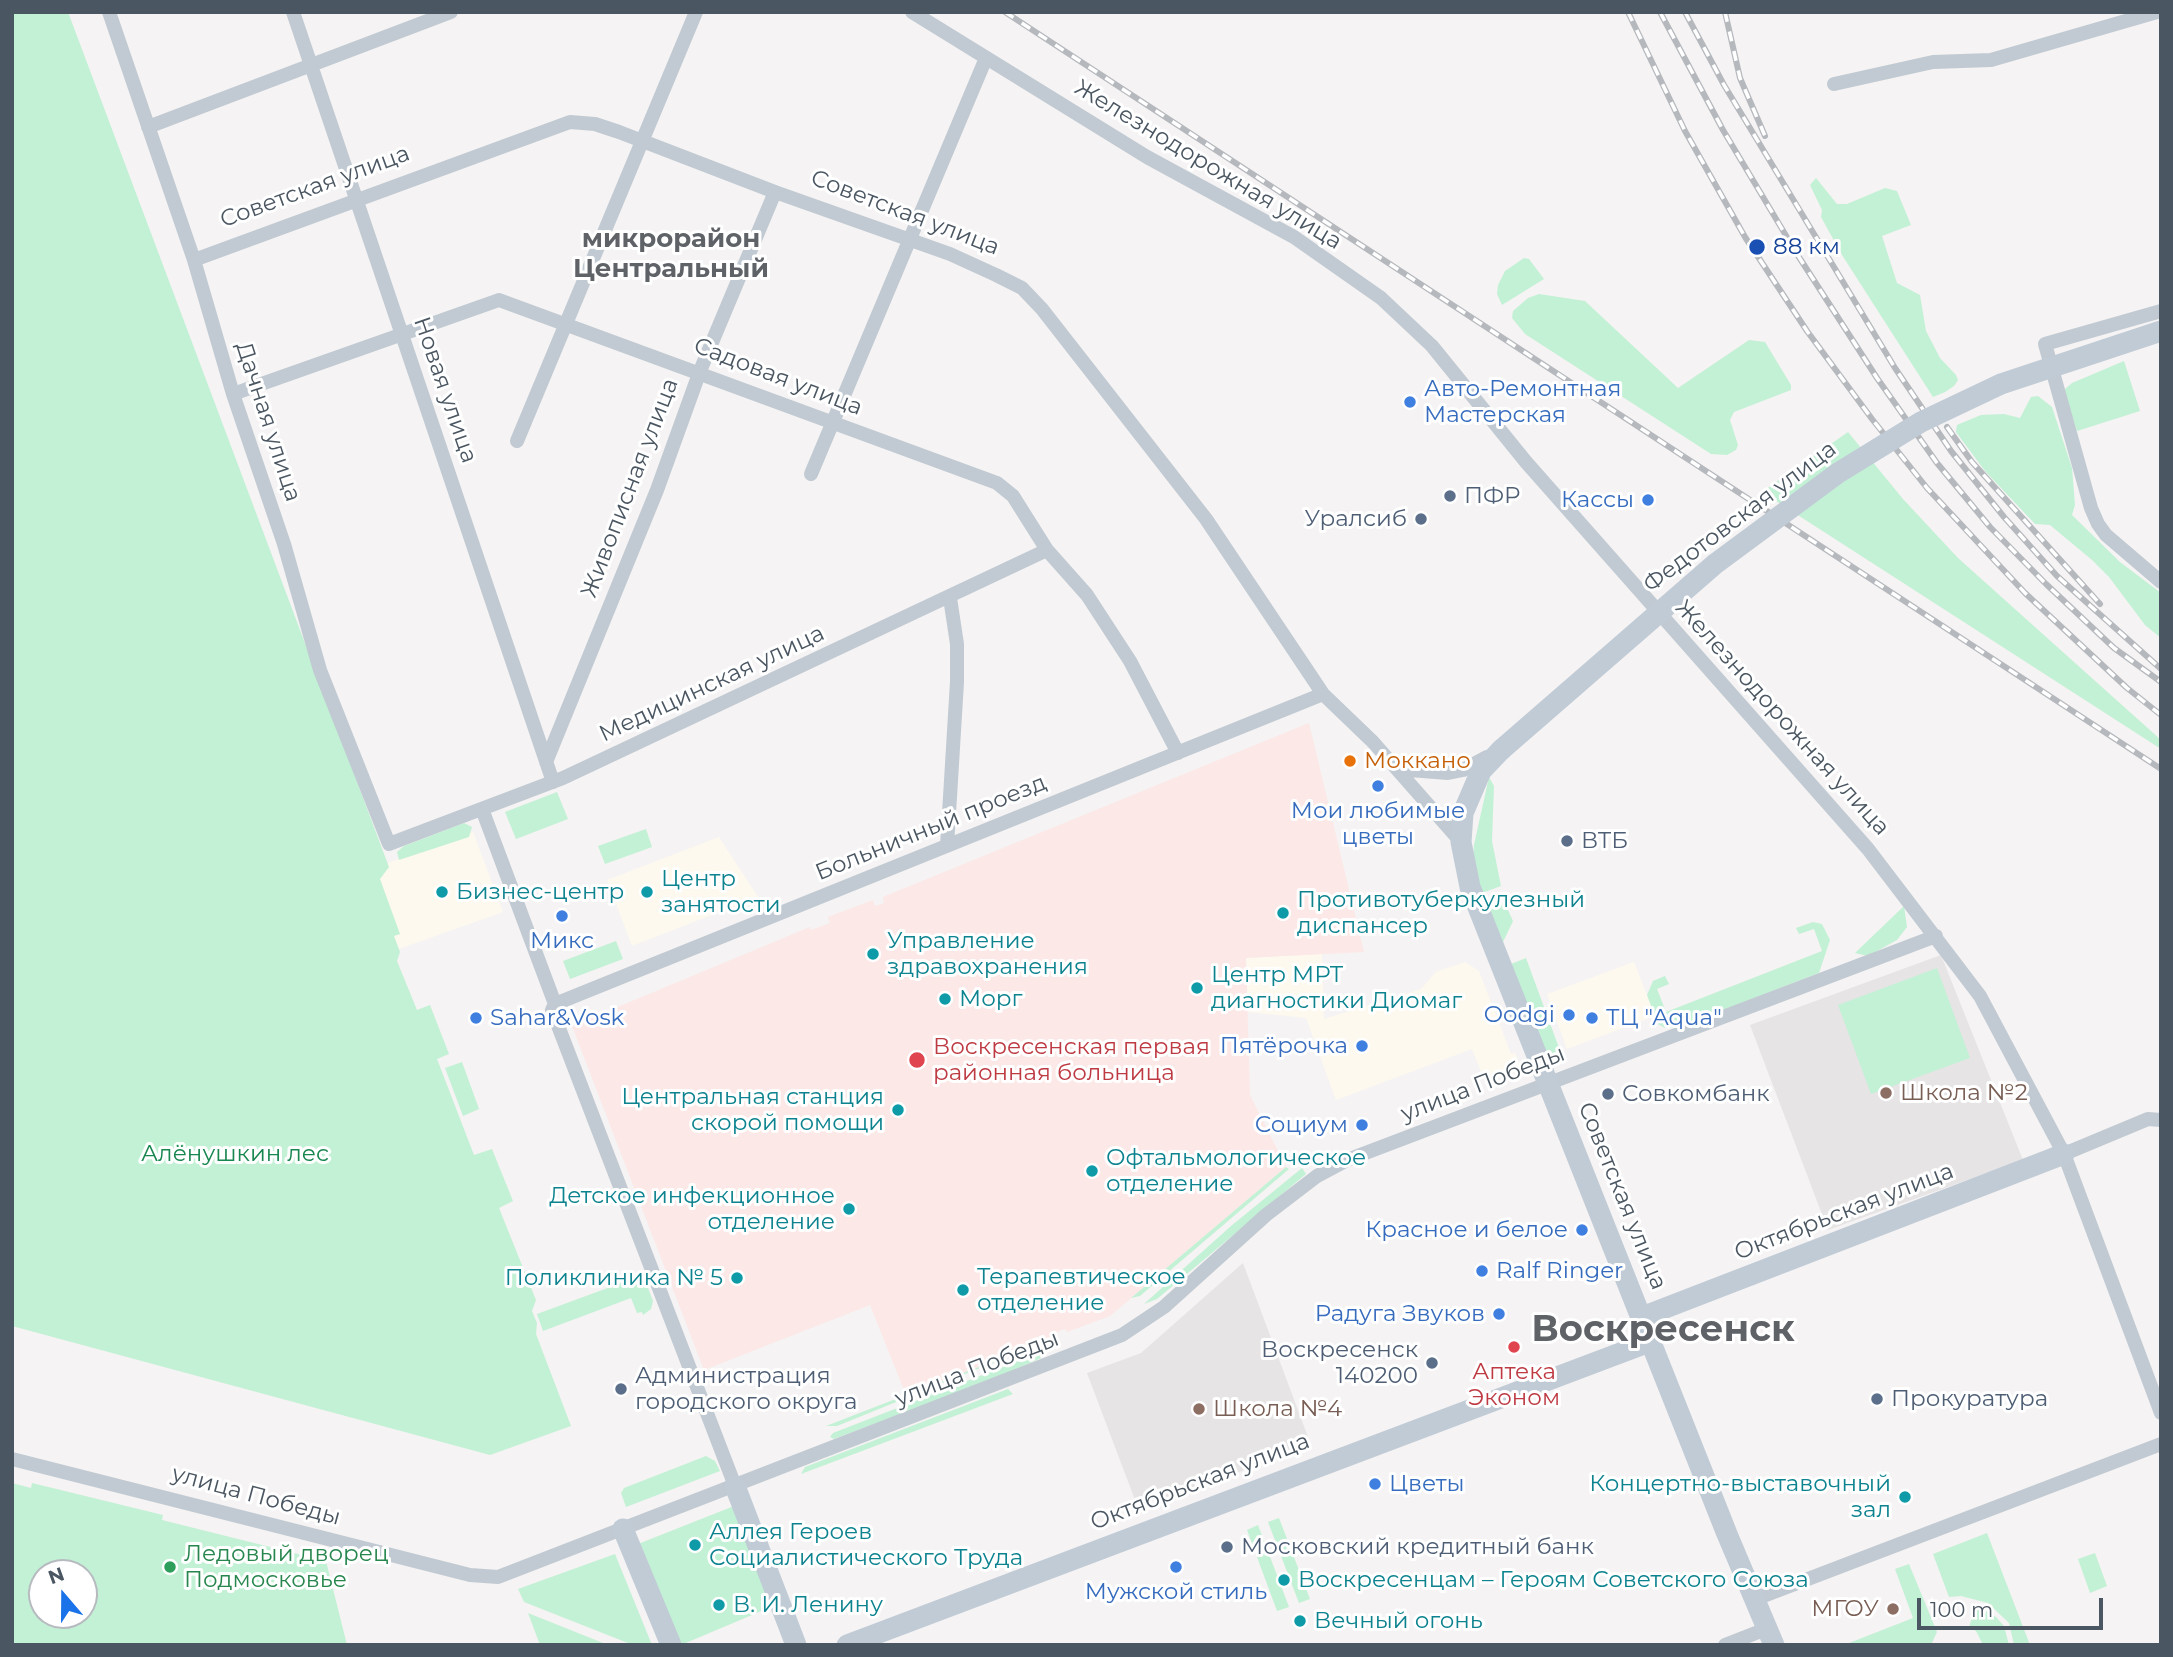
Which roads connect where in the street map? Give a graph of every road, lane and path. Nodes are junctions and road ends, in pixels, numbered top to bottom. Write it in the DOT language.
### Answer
graph roads {
  1 [pos="109,12"];
  2 [pos="293,12"];
  3 [pos="451,12"];
  4 [pos="696,12"];
  5 [pos="912,12"];
  6 [pos="2157,12"];
  7 [pos="986,58"];
  8 [pos="311,65"];
  9 [pos="1834,84"];
  10 [pos="148,127"];
  11 [pos="643,142"];
  12 [pos="775,192"];
  13 [pos="357,200"];
  14 [pos="909,240"];
  15 [pos="194,260"];
  16 [pos="2161,311"];
  17 [pos="566,322"];
  18 [pos="2161,331"];
  19 [pos="402,333"];
  20 [pos="700,371"];
  21 [pos="233,394"];
  22 [pos="833,424"];
  23 [pos="517,441"];
  24 [pos="811,474"];
  25 [pos="1047,550"];
  26 [pos="2161,582"];
  27 [pos="950,598"];
  28 [pos="1323,694"];
  29 [pos="1501,750"];
  30 [pos="1178,753"];
  31 [pos="546,762"];
  32 [pos="1397,769"];
  33 [pos="553,782"];
  34 [pos="482,809"];
  35 [pos="1461,842"];
  36 [pos="389,844"];
  37 [pos="947,846"];
  38 [pos="1936,936"];
  39 [pos="555,1004"];
  40 [pos="1547,1084"];
  41 [pos="2161,1120"];
  42 [pos="2064,1154"];
  43 [pos="1642,1317"];
  44 [pos="1652,1341"];
  45 [pos="2161,1413"];
  46 [pos="2161,1444"];
  47 [pos="12,1459"];
  48 [pos="735,1486"];
  49 [pos="623,1530"];
  50 [pos="1754,1600"];
  51 [pos="1770,1637"];
  52 [pos="671,1645"];
  53 [pos="796,1645"];
  54 [pos="847,1645"];
  55 [pos="1725,1645"];
  1 -- 10 [label="street, Дачная улица"];
  2 -- 8 [label="street, Новая улица"];
  3 -- 8 [label="street"];
  4 -- 11 [label="street"];
  5 -- 7 [label="street, Железнодорожная улица"];
  6 -- 9 [label="street"];
  7 -- 14 [label="street"];
  7 -- 38 [label="street, Железнодорожная улица"];
  8 -- 10 [label="street"];
  8 -- 13 [label="street, Новая улица"];
  10 -- 15 [label="street, Дачная улица"];
  11 -- 12 [label="street, Советская улица"];
  11 -- 13 [label="street, Советская улица"];
  11 -- 17 [label="street"];
  12 -- 14 [label="street, Советская улица"];
  12 -- 20 [label="street, Живописная улица"];
  13 -- 15 [label="street, Советская улица"];
  13 -- 19 [label="street, Новая улица"];
  14 -- 22 [label="street"];
  14 -- 28 [label="street, Советская улица"];
  15 -- 21 [label="street, Дачная улица"];
  16 -- 26 [label="street"];
  17 -- 19 [label="street, Садовая улица"];
  17 -- 20 [label="street, Садовая улица"];
  17 -- 23 [label="street"];
  18 -- 29 [label="main road, Федотовская улица, bridge"];
  19 -- 21 [label="street, Садовая улица"];
  19 -- 31 [label="street, Новая улица"];
  20 -- 22 [label="street, Садовая улица"];
  20 -- 31 [label="street, Живописная улица"];
  21 -- 36 [label="street, Дачная улица"];
  22 -- 24 [label="street"];
  22 -- 25 [label="street, Садовая улица"];
  25 -- 27 [label="street, Медицинская улица"];
  25 -- 30 [label="street, Садовая улица"];
  27 -- 33 [label="street, Медицинская улица"];
  27 -- 37 [label="street"];
  28 -- 30 [label="street, Больничный проезд"];
  28 -- 32 [label="street, Советская улица"];
  29 -- 32 [label="street"];
  29 -- 35 [label="main road, Советская улица"];
  30 -- 37 [label="street, Больничный проезд"];
  31 -- 33 [label="street, Новая улица"];
  32 -- 35 [label="street, Советская улица"];
  33 -- 34 [label="street, Медицинская улица"];
  34 -- 36 [label="street, Медицинская улица"];
  34 -- 39 [label="street"];
  35 -- 40 [label="main road, Советская улица"];
  37 -- 39 [label="street, Больничный проезд"];
  38 -- 40 [label="street, улица Победы"];
  38 -- 42 [label="street, Железнодорожная улица"];
  39 -- 48 [label="street"];
  40 -- 43 [label="main road, Советская улица"];
  40 -- 48 [label="street, улица Победы"];
  41 -- 42 [label="street"];
  42 -- 43 [label="main road, Октябрьская улица"];
  42 -- 45 [label="street, Железнодорожная улица"];
  43 -- 44 [label="main road, Советская улица"];
  44 -- 50 [label="main road, Советская улица"];
  44 -- 54 [label="main road, Октябрьская улица"];
  46 -- 50 [label="street"];
  47 -- 49 [label="street, улица Победы"];
  48 -- 49 [label="street, улица Победы"];
  48 -- 53 [label="main road"];
  49 -- 52 [label="main road"];
  50 -- 51 [label="main road, Советская улица"];
  51 -- 55 [label="street"];
}
